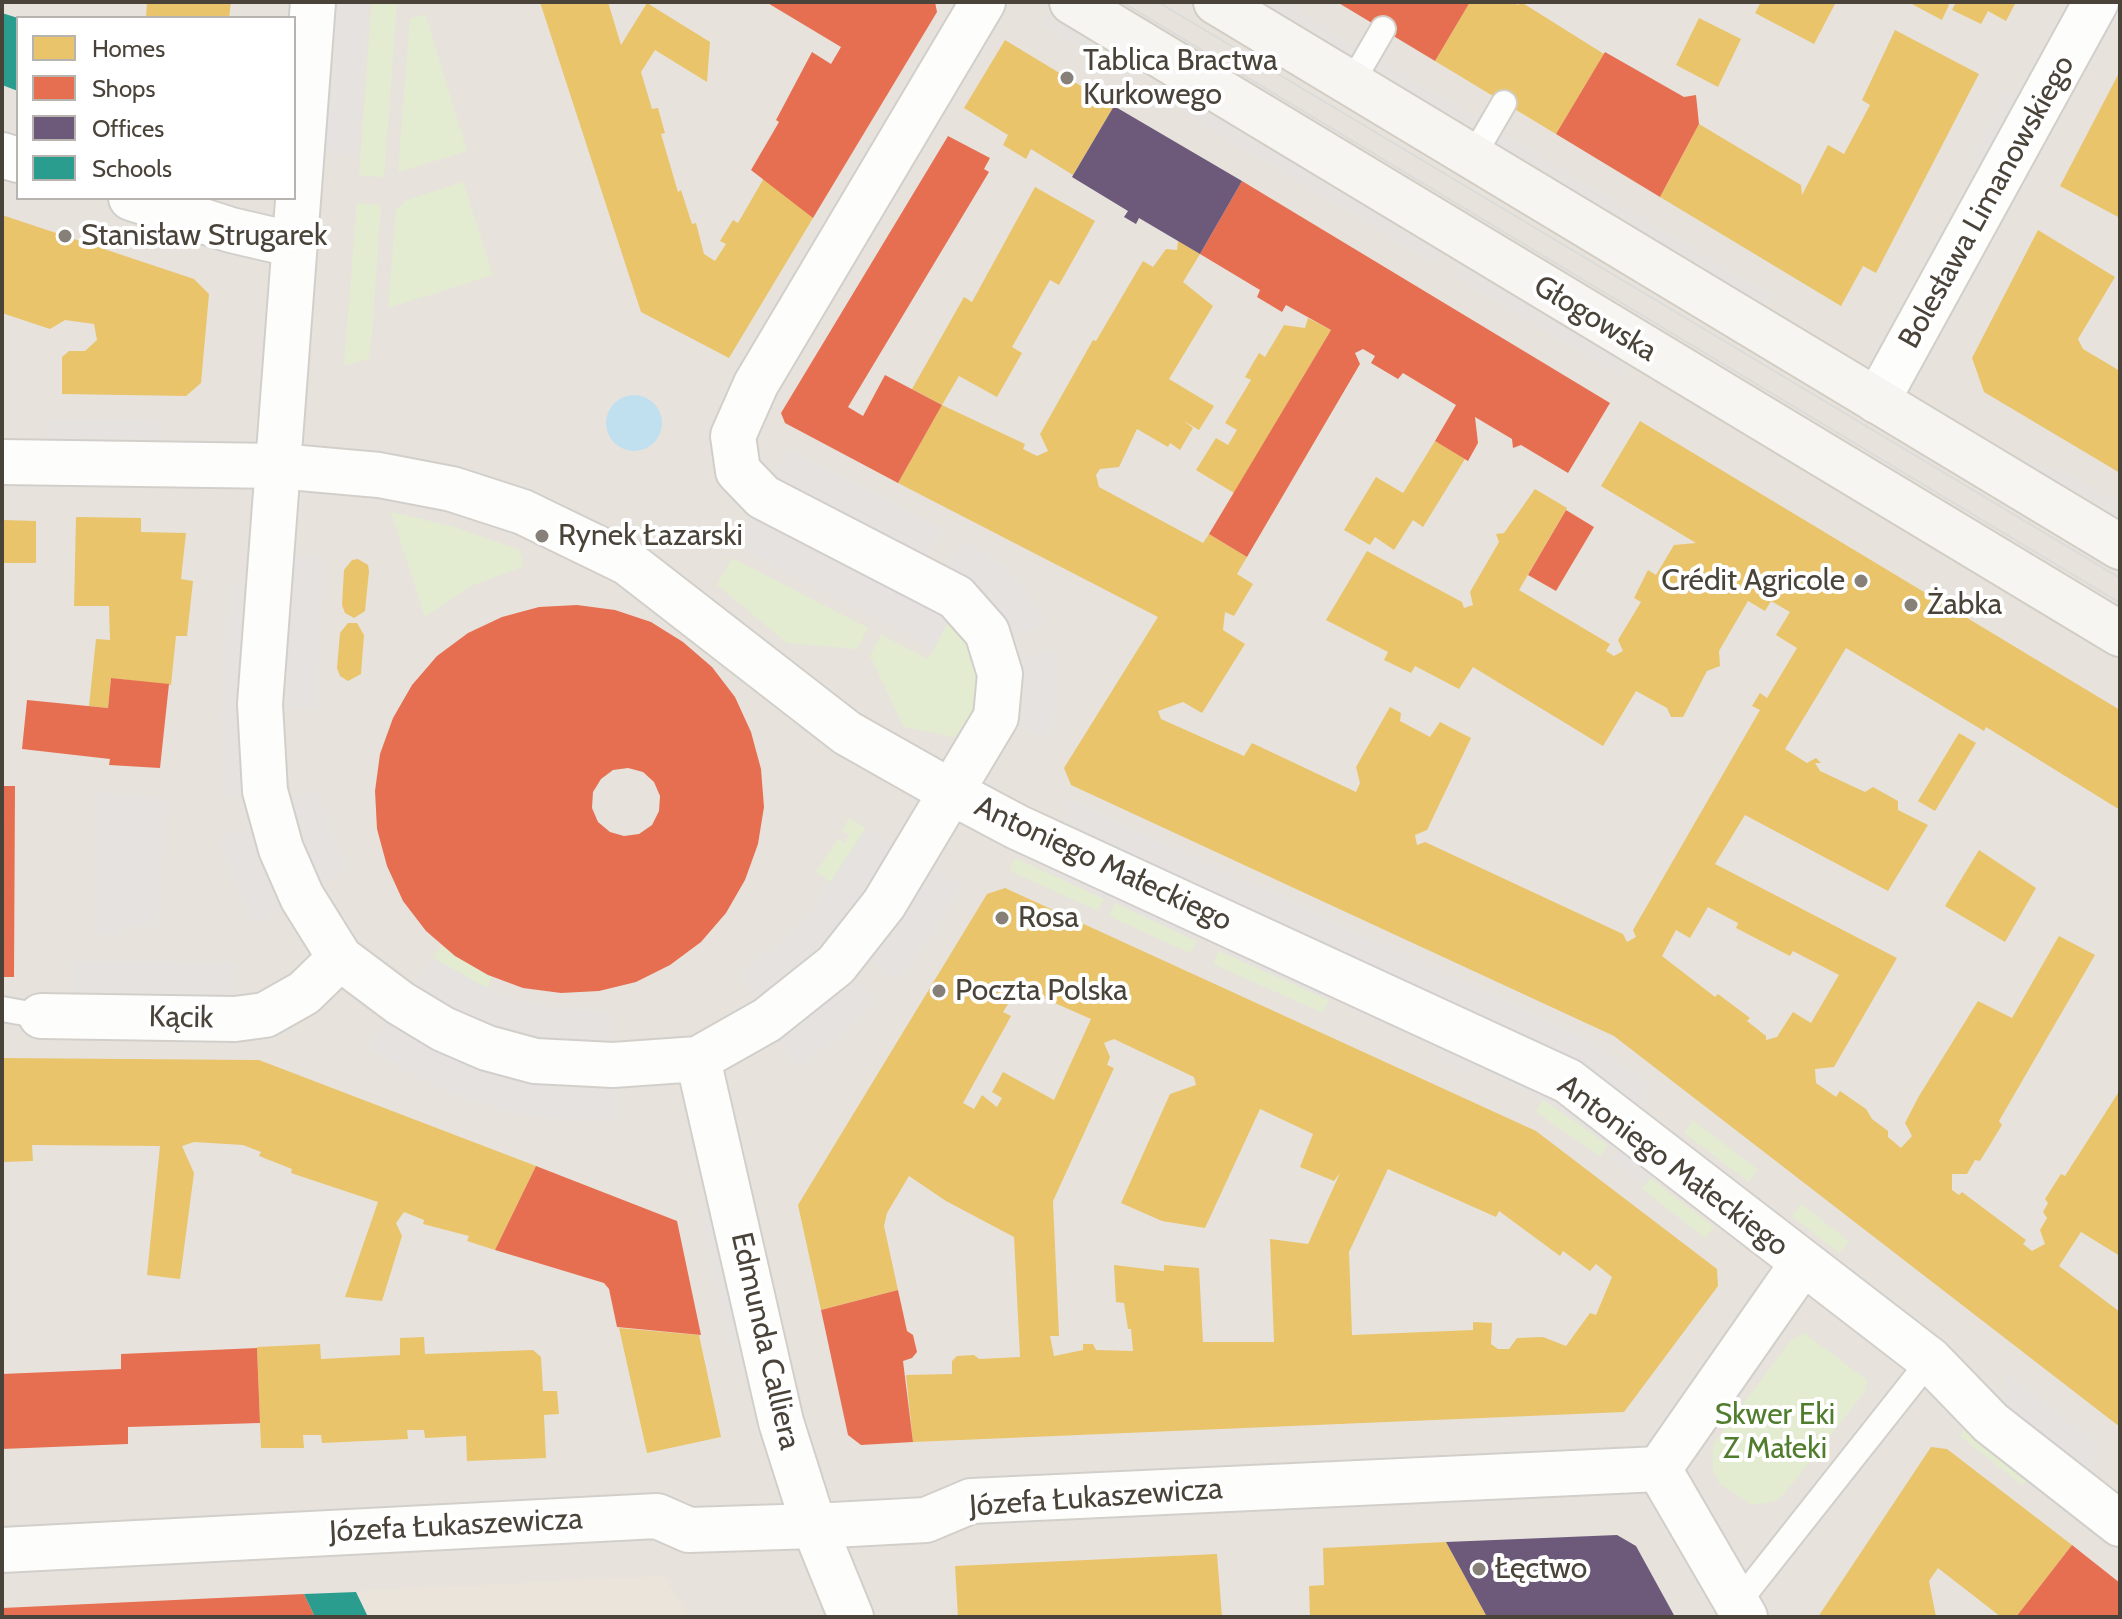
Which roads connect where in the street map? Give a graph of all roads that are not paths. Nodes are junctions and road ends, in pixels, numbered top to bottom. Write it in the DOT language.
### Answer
graph roads {
  1 [pos="313,2"];
  2 [pos="983,2"];
  3 [pos="1072,2"];
  4 [pos="1216,2"];
  5 [pos="2096,2"];
  6 [pos="1383,29"];
  7 [pos="1351,84"];
  8 [pos="1504,103"];
  9 [pos="1472,158"];
  10 [pos="137,200"];
  11 [pos="295,245"];
  12 [pos="1877,401"];
  13 [pos="2,462"];
  14 [pos="278,466"];
  15 [pos="2120,547"];
  16 [pos="2120,634"];
  17 [pos="953,793"];
  18 [pos="340,958"];
  19 [pos="22,1013"];
  20 [pos="698,1059"];
  21 [pos="1802,1264"];
  22 [pos="1930,1360"];
  23 [pos="1659,1469"];
  24 [pos="2120,1524"];
  25 [pos="814,1526"];
  26 [pos="2,1550"];
  27 [pos="1741,1610"];
  28 [pos="851,1617"];
  1 -- 11 [label="street"];
  2 -- 17 [label="street"];
  3 -- 16 [label="street, Głogowska"];
  4 -- 7 [label="street"];
  5 -- 12 [label="street, Bolesława Limanowskiego"];
  6 -- 7 [label="lane"];
  7 -- 9 [label="street"];
  8 -- 9 [label="lane"];
  9 -- 12 [label="street"];
  10 -- 11 [label="street"];
  11 -- 14 [label="street"];
  12 -- 15 [label="street"];
  13 -- 14 [label="street"];
  14 -- 17 [label="street"];
  14 -- 18 [label="street"];
  17 -- 20 [label="street"];
  17 -- 21 [label="street, Antoniego Małeckiego"];
  18 -- 19 [label="street, Kącik"];
  18 -- 20 [label="street"];
  20 -- 25 [label="street, Edmunda Calliera"];
  21 -- 22 [label="street, Antoniego Małeckiego"];
  21 -- 23 [label="street"];
  22 -- 24 [label="street, Antoniego Małeckiego"];
  22 -- 27 [label="lane"];
  23 -- 25 [label="street, Józefa Łukaszewicza"];
  23 -- 27 [label="street"];
  25 -- 26 [label="street, Józefa Łukaszewicza"];
  25 -- 28 [label="street, Edmunda Calliera"];
}
